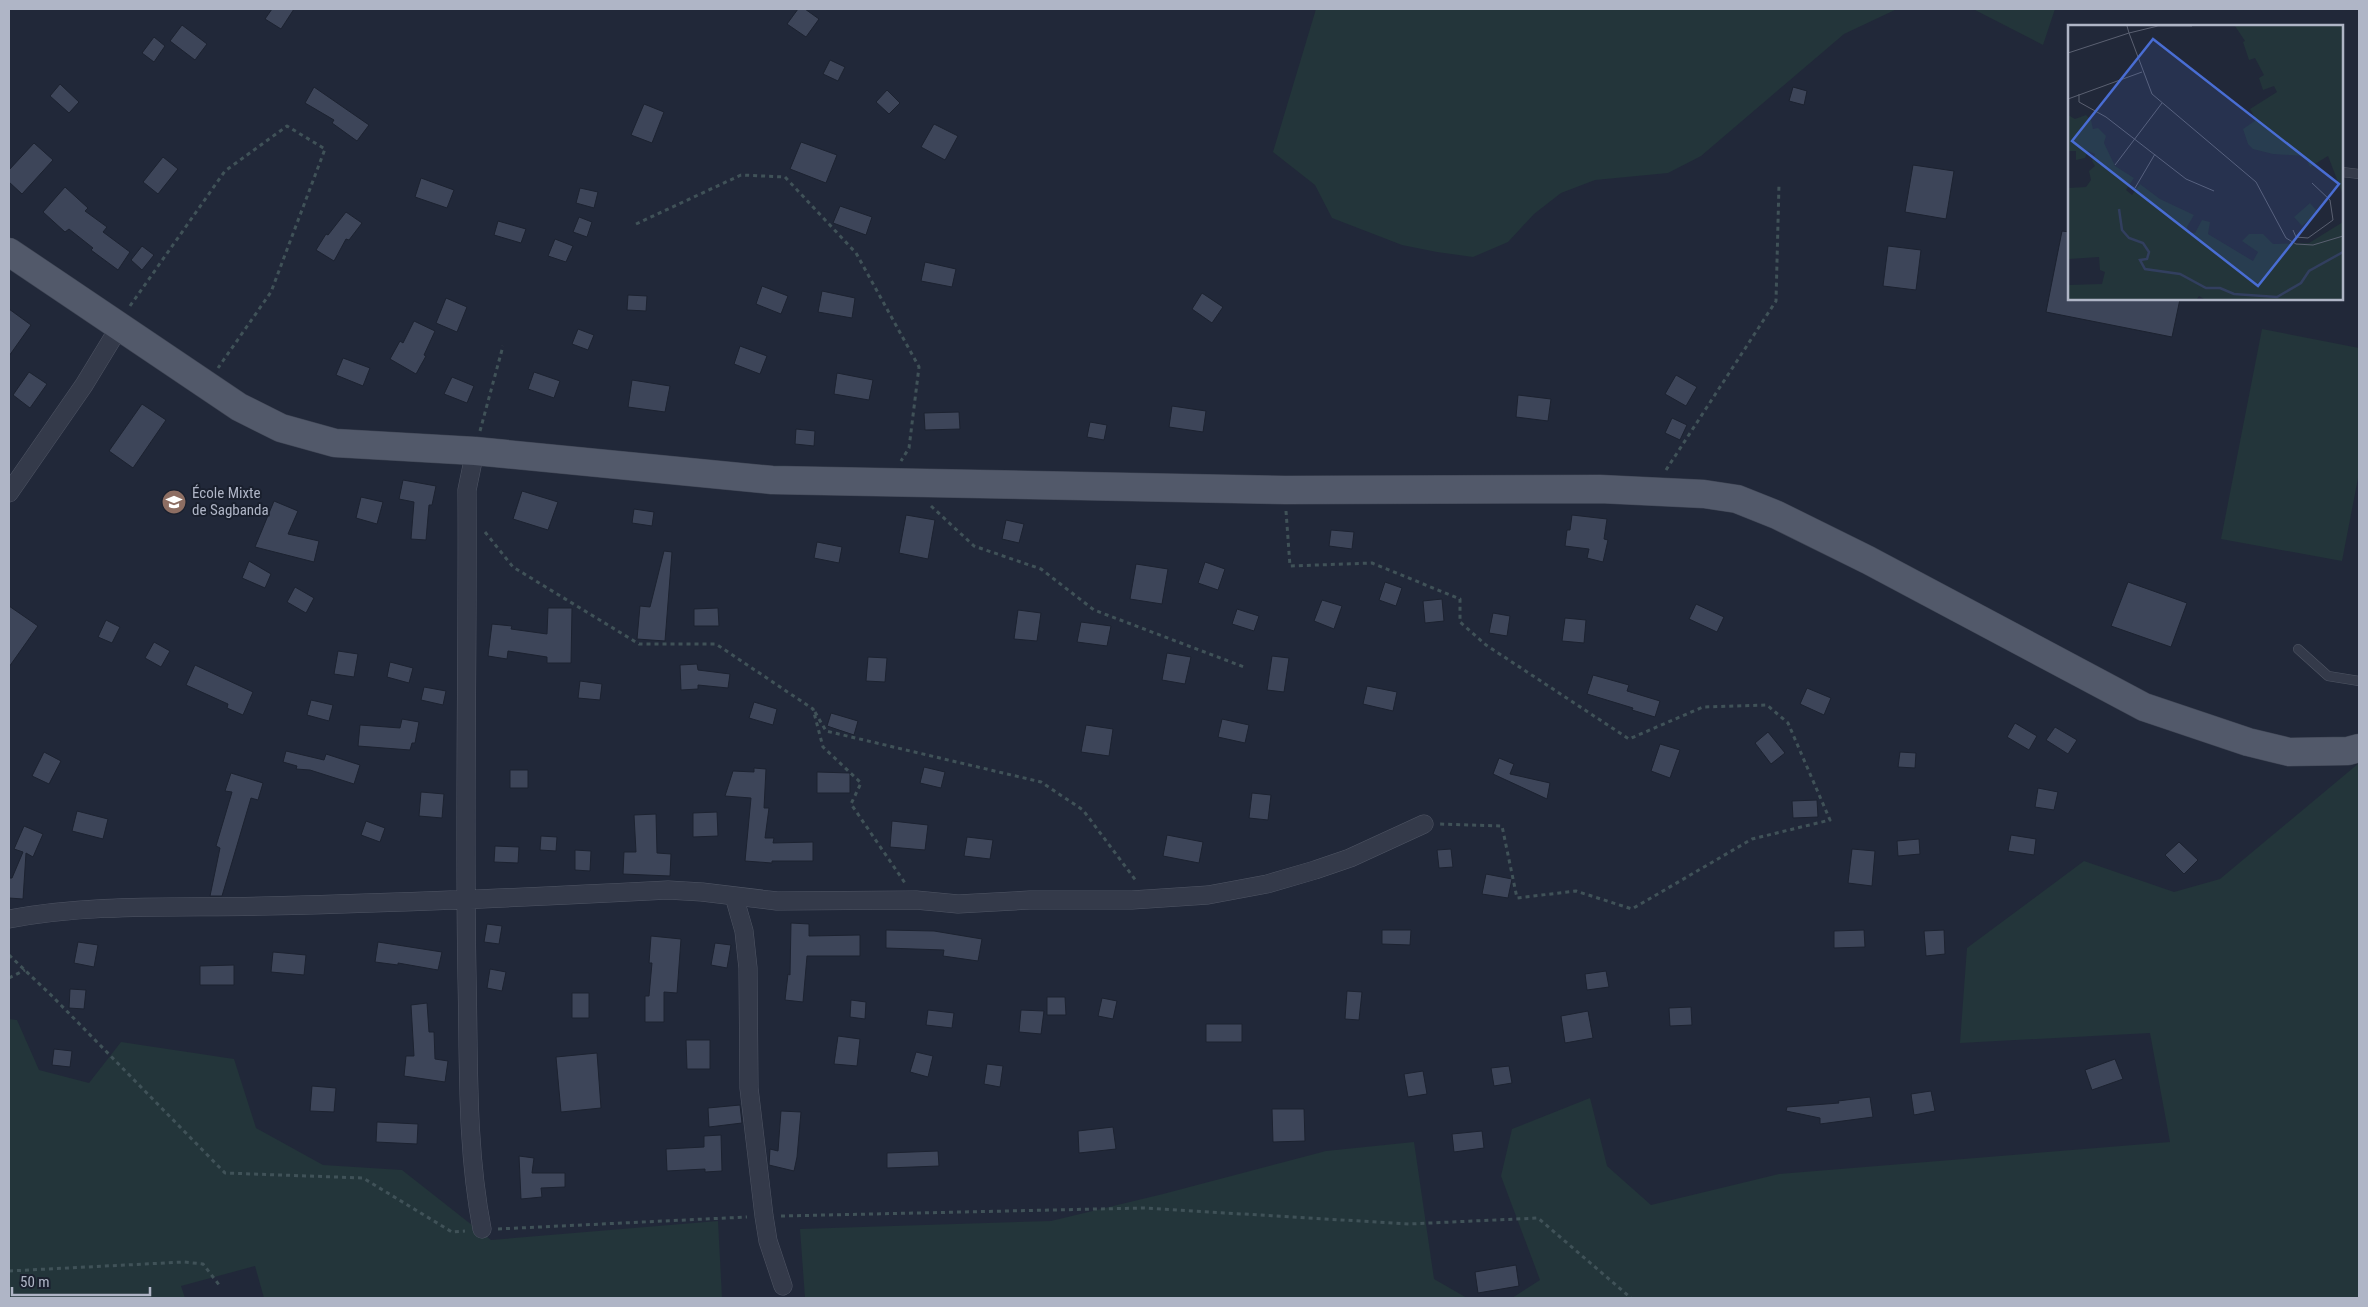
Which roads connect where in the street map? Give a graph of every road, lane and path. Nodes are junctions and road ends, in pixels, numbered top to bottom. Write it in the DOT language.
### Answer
graph roads {
  1 [pos="2343,172"];
  2 [pos="2359,174"];
  3 [pos="1779,184"];
  4 [pos="636,224"];
  5 [pos="9,252"];
  6 [pos="120,326"];
  7 [pos="503,346"];
  8 [pos="206,385"];
  9 [pos="475,451"];
  10 [pos="897,484"];
  11 [pos="1285,490"];
  12 [pos="1651,491"];
  13 [pos="9,493"];
  14 [pos="467,509"];
  15 [pos="2298,648"];
  16 [pos="1244,667"];
  17 [pos="2359,681"];
  18 [pos="813,709"];
  19 [pos="2359,748"];
  20 [pos="1424,824"];
  21 [pos="1145,884"];
  22 [pos="734,896"];
  23 [pos="916,900"];
  24 [pos="466,901"];
  25 [pos="9,919"];
  26 [pos="9,955"];
  27 [pos="25,970"];
  28 [pos="9,978"];
  29 [pos="764,1216"];
  30 [pos="482,1229"];
  31 [pos="9,1271"];
  32 [pos="220,1286"];
  33 [pos="783,1286"];
  34 [pos="1630,1298"];
  1 -- 2 [label="lane"];
  3 -- 12 [label="path"];
  4 -- 10 [label="path"];
  5 -- 6 [label="main road"];
  6 -- 8 [label="main road"];
  6 -- 8 [label="path"];
  6 -- 13 [label="street"];
  7 -- 9 [label="path"];
  8 -- 9 [label="main road"];
  9 -- 10 [label="main road"];
  9 -- 14 [label="street"];
  10 -- 11 [label="main road"];
  10 -- 16 [label="path"];
  11 -- 12 [label="main road"];
  11 -- 20 [label="path"];
  12 -- 19 [label="main road"];
  14 -- 18 [label="path"];
  14 -- 24 [label="street"];
  15 -- 17 [label="lane"];
  18 -- 21 [label="path"];
  18 -- 23 [label="path"];
  20 -- 23 [label="street"];
  22 -- 23 [label="street"];
  22 -- 24 [label="street"];
  22 -- 29 [label="street"];
  24 -- 25 [label="street"];
  24 -- 30 [label="street"];
  26 -- 27 [label="path"];
  27 -- 28 [label="path"];
  27 -- 30 [label="path"];
  29 -- 30 [label="path"];
  29 -- 33 [label="street"];
  29 -- 34 [label="path"];
  31 -- 32 [label="path"];
}
